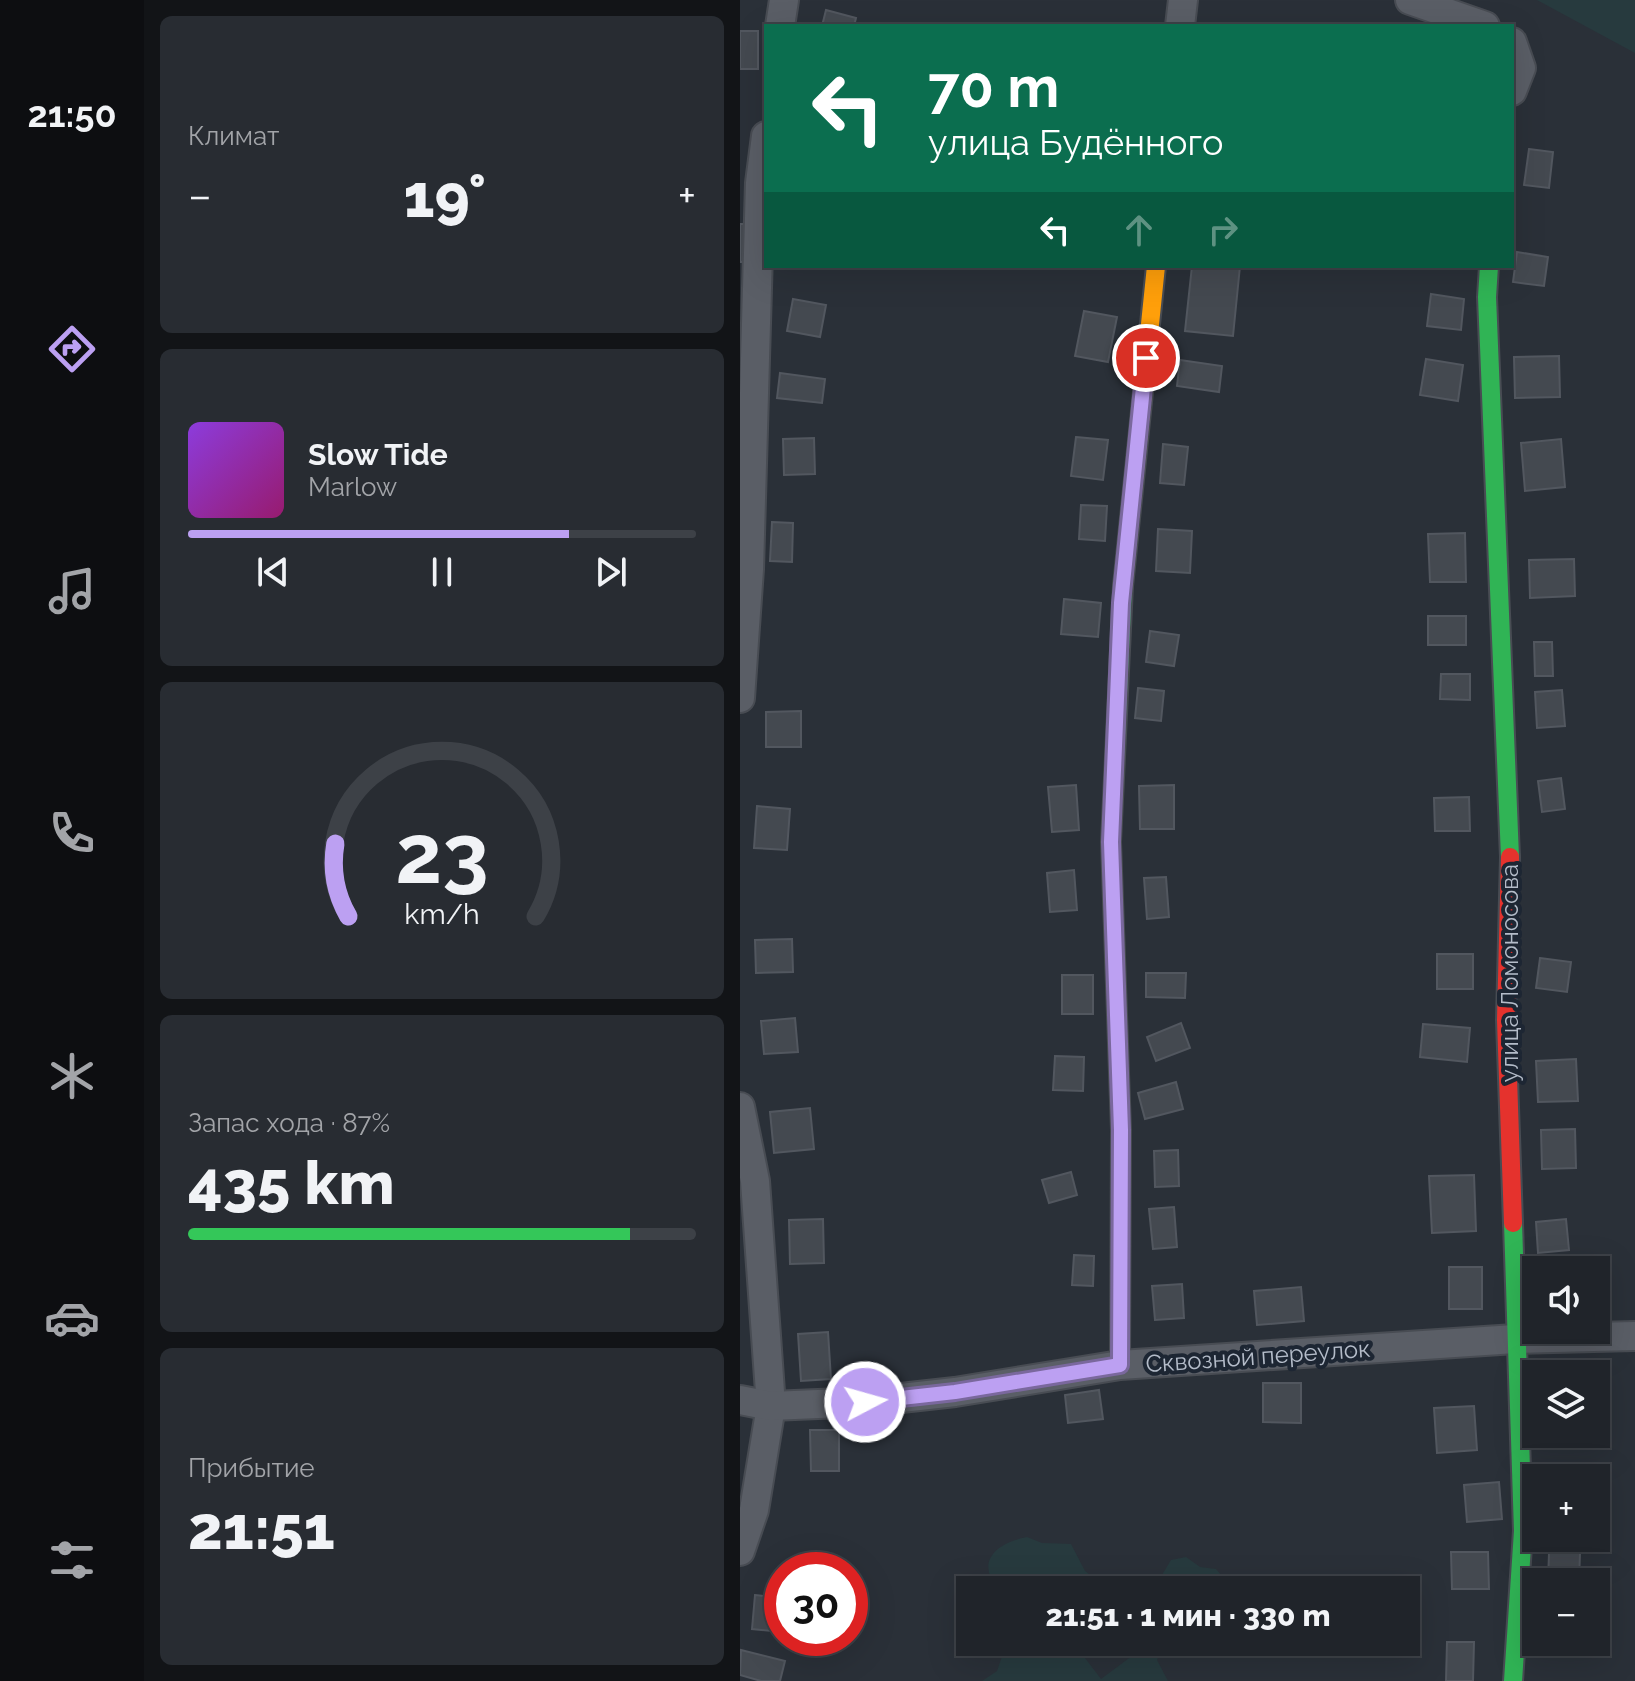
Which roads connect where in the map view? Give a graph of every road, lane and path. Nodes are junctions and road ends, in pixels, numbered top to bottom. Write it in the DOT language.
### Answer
graph roads {
  1 [pos="784,0"];
  2 [pos="1183,0"];
  3 [pos="1410,0"];
  4 [pos="780,24"];
  5 [pos="1180,24"];
  6 [pos="1479,24"];
  7 [pos="1514,48"];
  8 [pos="1514,86"];
  9 [pos="764,152"];
  10 [pos="1156,268"];
  11 [pos="1489,268"];
  12 [pos="740,698"];
  13 [pos="740,1107"];
  14 [pos="1635,1336"];
  15 [pos="1515,1339"];
  16 [pos="1120,1365"];
  17 [pos="740,1400"];
  18 [pos="771,1406"];
  19 [pos="740,1551"];
  20 [pos="1513,1681"];
  1 -- 4 [label="street"];
  2 -- 5 [label="street"];
  3 -- 6 [label="street"];
  7 -- 8 [label="street"];
  9 -- 12 [label="street"];
  10 -- 16 [label="street"];
  11 -- 15 [label="street, улица Ломоносова"];
  13 -- 18 [label="street"];
  14 -- 15 [label="street, Сквозной переулок"];
  15 -- 16 [label="street, Сквозной переулок"];
  15 -- 20 [label="street, улица Ломоносова"];
  16 -- 18 [label="street, Сквозной переулок"];
  17 -- 18 [label="street, Сквозной переулок"];
  18 -- 19 [label="street"];
}
